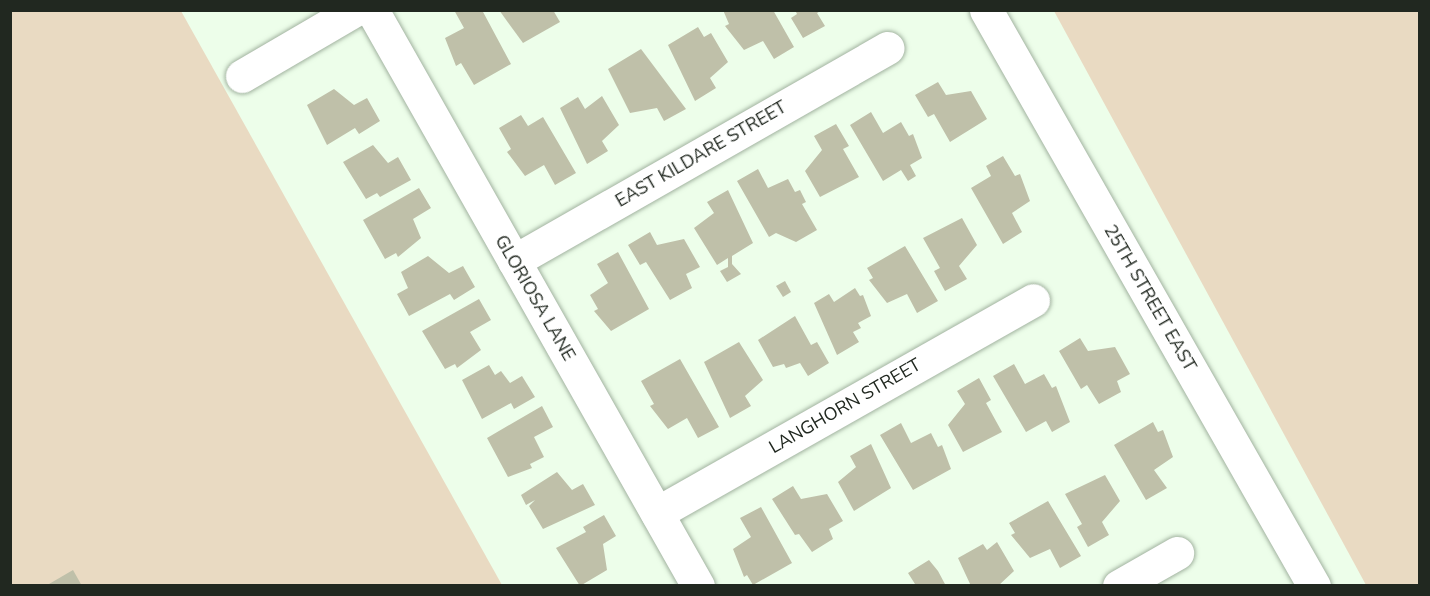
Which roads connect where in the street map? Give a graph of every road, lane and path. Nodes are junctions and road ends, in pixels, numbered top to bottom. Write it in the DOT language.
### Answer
graph roads {
  1 [pos="355,10"];
  2 [pos="372,10"];
  3 [pos="986,10"];
  4 [pos="888,48"];
  5 [pos="242,76"];
  6 [pos="514,261"];
  7 [pos="1033,300"];
  8 [pos="657,513"];
  9 [pos="1177,553"];
  10 [pos="698,585"];
  11 [pos="1119,585"];
  12 [pos="1314,585"];
  1 -- 5 [label="street"];
  2 -- 6 [label="street, GLORIOSA LANE"];
  3 -- 12 [label="street, 25TH STREET EAST"];
  4 -- 6 [label="street, EAST KILDARE STREET"];
  6 -- 8 [label="street, GLORIOSA LANE"];
  7 -- 8 [label="street, LANGHORN STREET"];
  8 -- 10 [label="street, GLORIOSA LANE"];
  9 -- 11 [label="street"];
}
